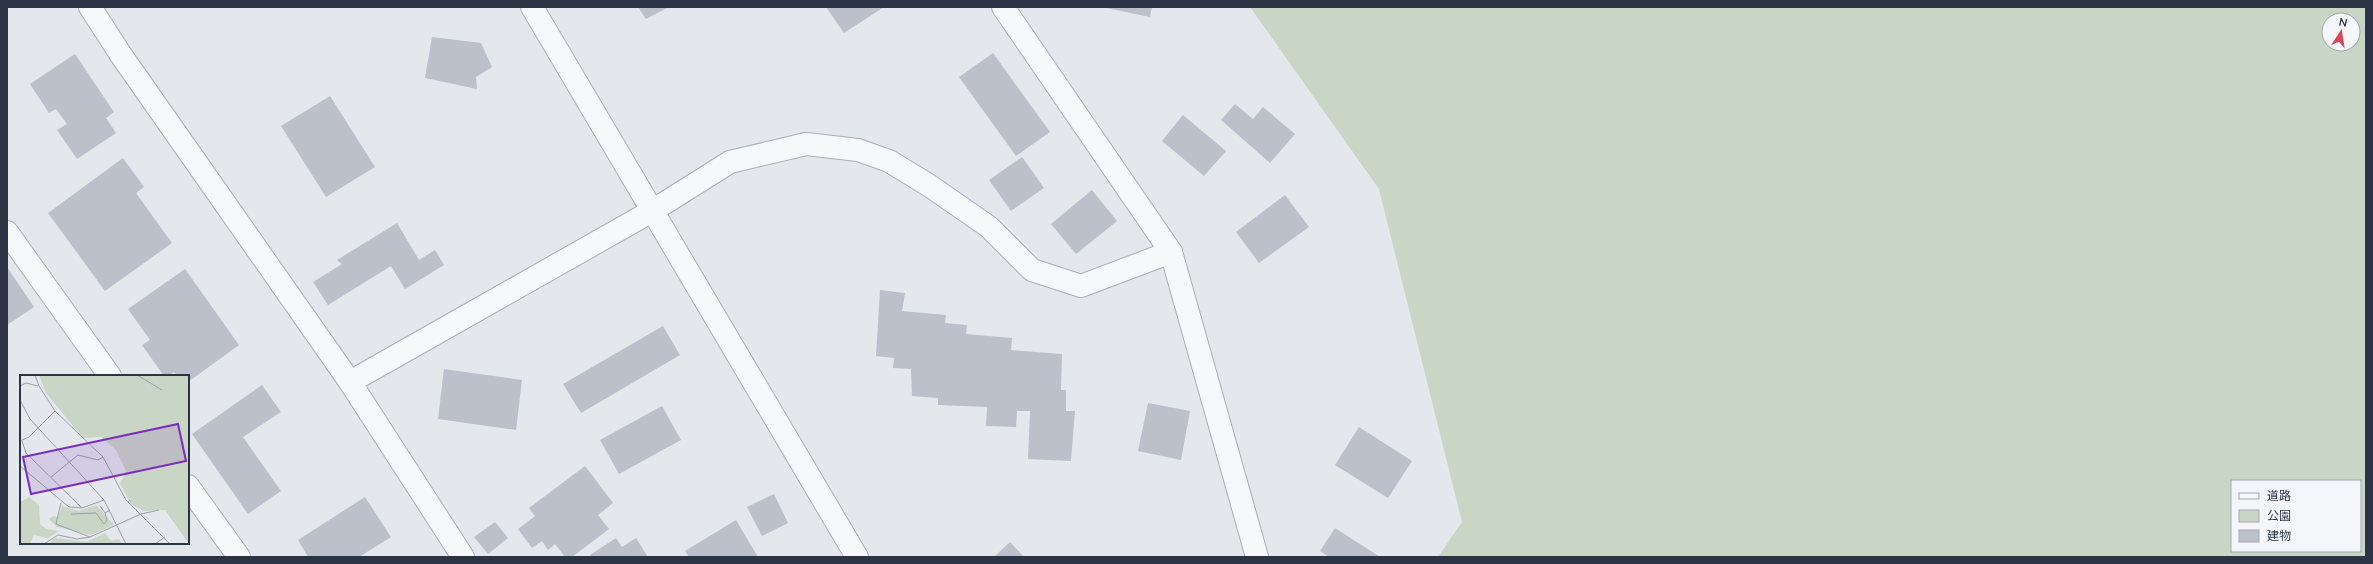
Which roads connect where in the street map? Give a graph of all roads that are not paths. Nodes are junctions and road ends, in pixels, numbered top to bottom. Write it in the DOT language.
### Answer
graph roads {
  1 [pos="90,7"];
  2 [pos="532,7"];
  3 [pos="1003,7"];
  4 [pos="652,211"];
  5 [pos="7,232"];
  6 [pos="1171,252"];
  7 [pos="109,375"];
  8 [pos="350,382"];
  9 [pos="189,487"];
  10 [pos="239,557"];
  11 [pos="463,557"];
  12 [pos="857,557"];
  13 [pos="1257,557"];
  1 -- 8 [label="street"];
  2 -- 4 [label="street"];
  3 -- 6 [label="street"];
  4 -- 6 [label="street"];
  4 -- 8 [label="street"];
  4 -- 12 [label="street"];
  5 -- 7 [label="street"];
  6 -- 13 [label="street"];
  8 -- 11 [label="street"];
  9 -- 10 [label="street"];
}
